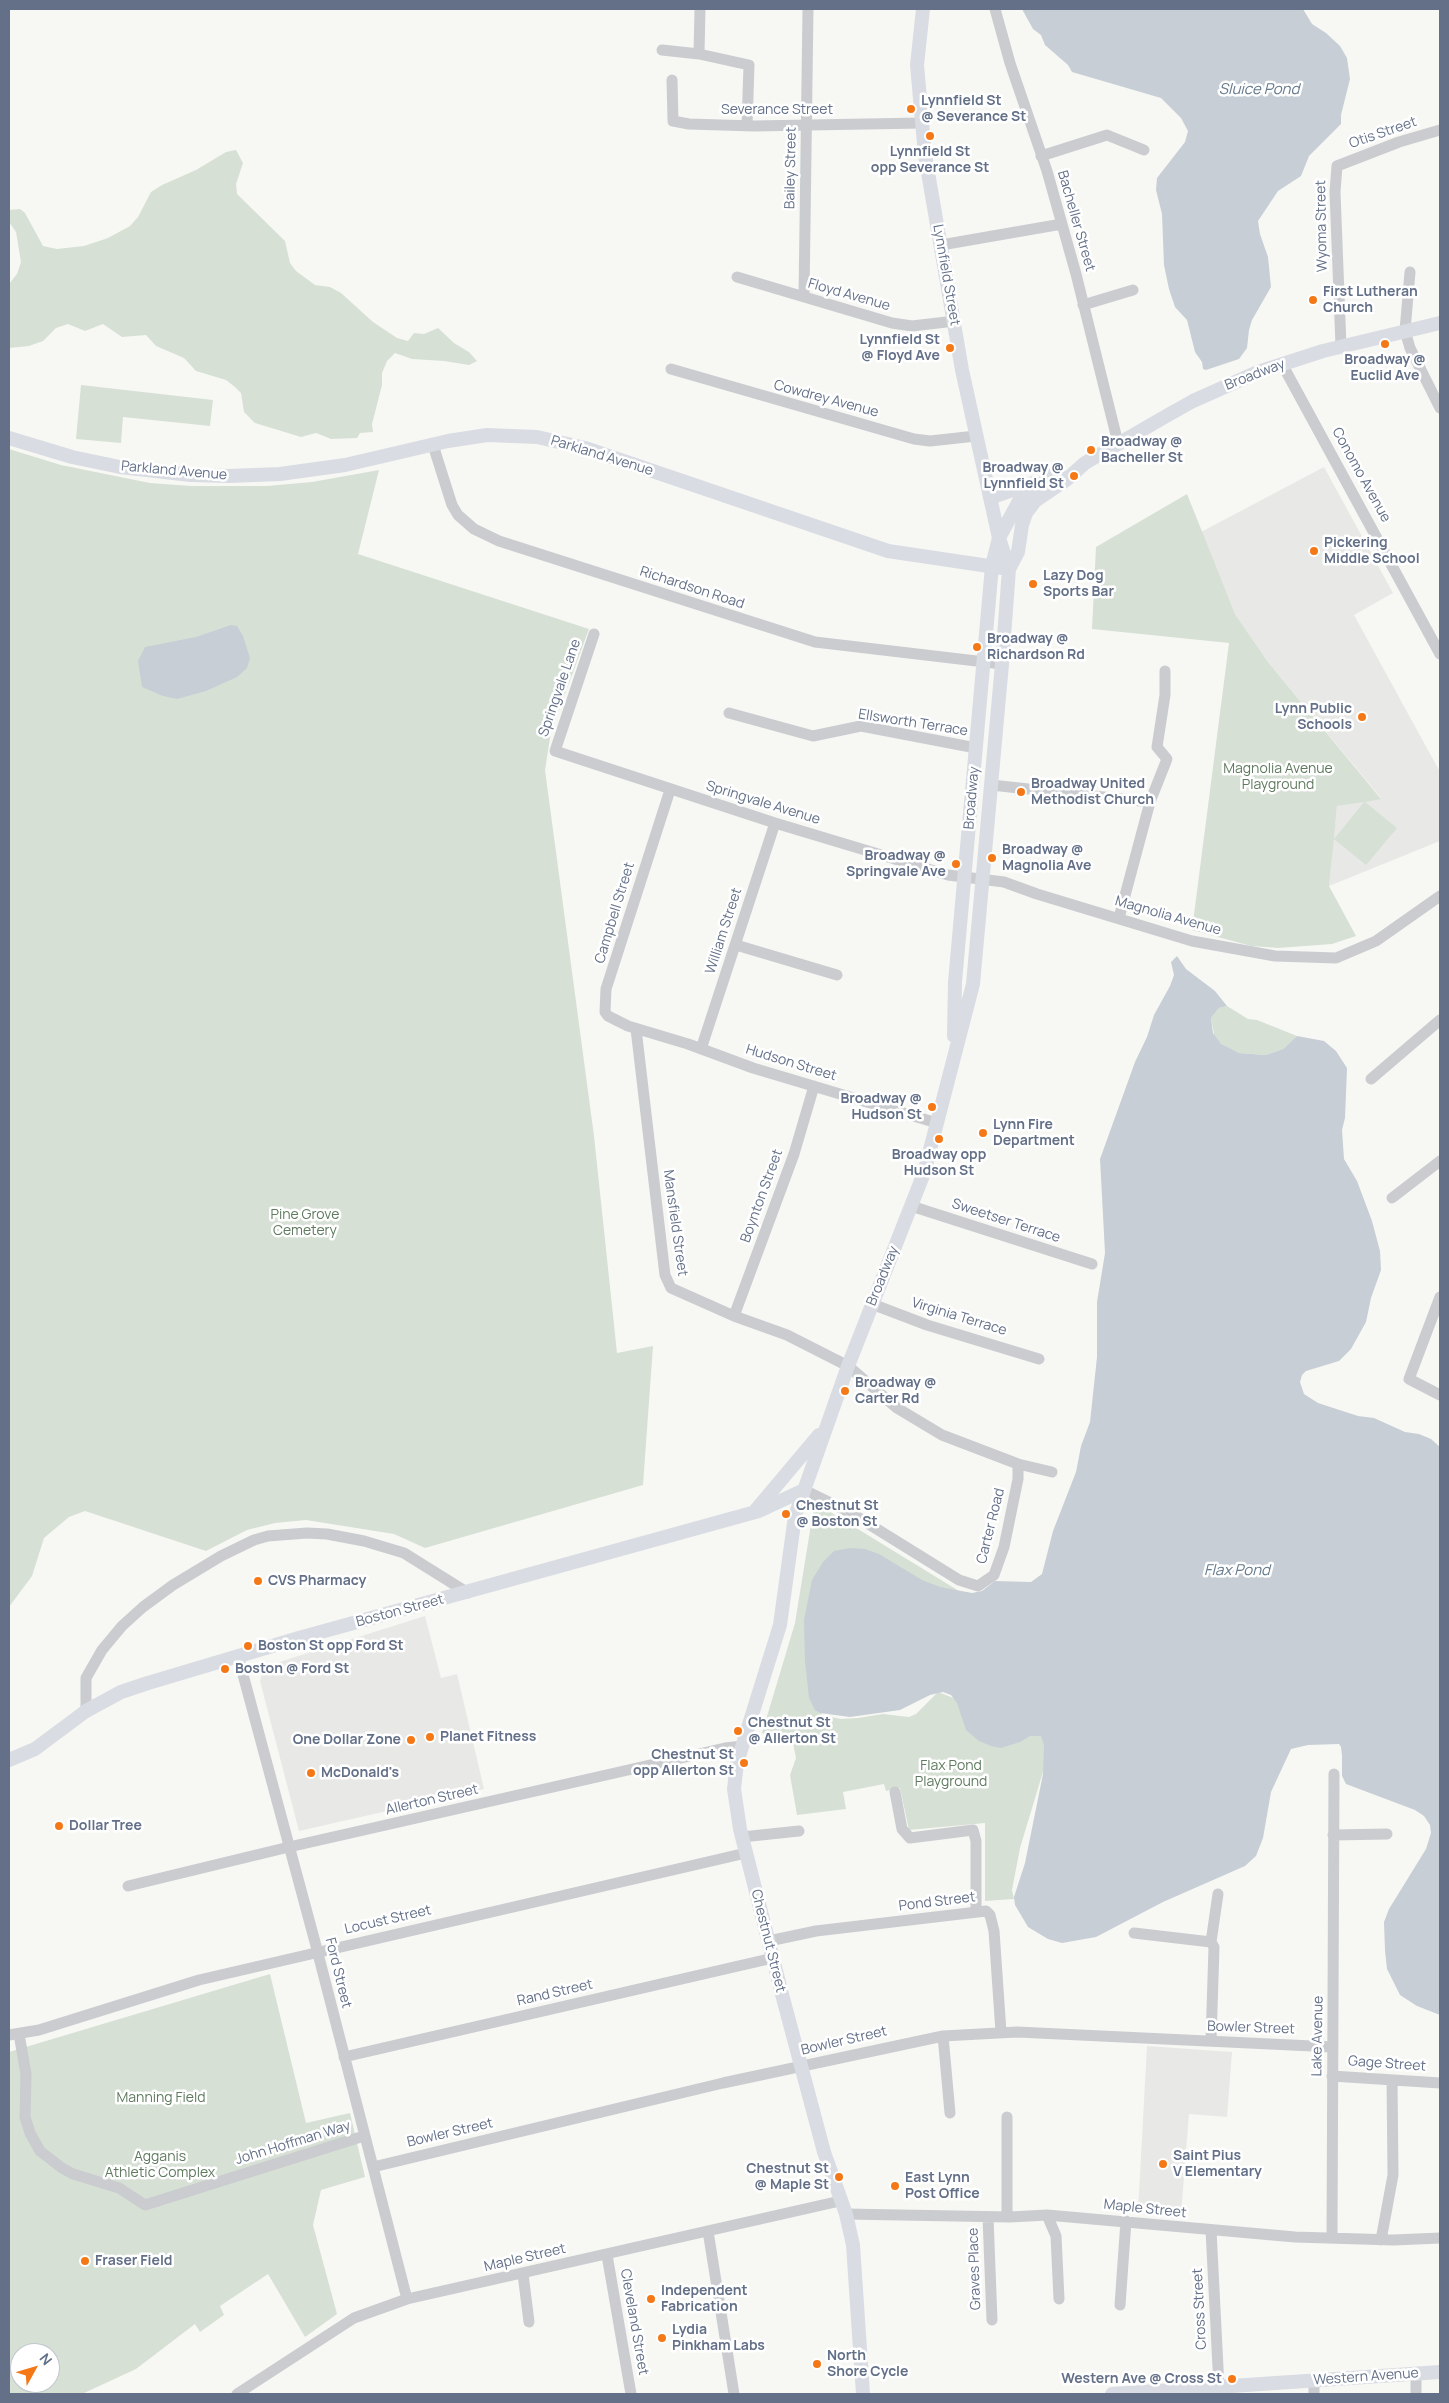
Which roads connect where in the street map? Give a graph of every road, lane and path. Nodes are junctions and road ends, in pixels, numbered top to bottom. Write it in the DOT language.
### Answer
graph roads {
  1 [pos="700,9"];
  2 [pos="808,9"];
  3 [pos="924,9"];
  4 [pos="995,9"];
  5 [pos="662,50"];
  6 [pos="699,54"];
  7 [pos="672,80"];
  8 [pos="922,123"];
  9 [pos="807,125"];
  10 [pos="747,126"];
  11 [pos="1440,130"];
  12 [pos="1144,150"];
  13 [pos="1042,156"];
  14 [pos="1337,166"];
  15 [pos="1062,224"];
  16 [pos="941,245"];
  17 [pos="1410,272"];
  18 [pos="737,277"];
  19 [pos="1133,290"];
  20 [pos="804,297"];
  21 [pos="1083,305"];
  22 [pos="955,321"];
  23 [pos="1440,323"];
  24 [pos="1405,331"];
  25 [pos="1341,346"];
  26 [pos="1282,364"];
  27 [pos="670,369"];
  28 [pos="1440,408"];
  29 [pos="976,436"];
  30 [pos="9,438"];
  31 [pos="1118,443"];
  32 [pos="432,445"];
  33 [pos="1085,463"];
  34 [pos="1058,472"];
  35 [pos="990,498"];
  36 [pos="999,538"];
  37 [pos="992,566"];
  38 [pos="1009,569"];
  39 [pos="594,634"];
  40 [pos="1440,654"];
  41 [pos="984,662"];
  42 [pos="1002,664"];
  43 [pos="1165,671"];
  44 [pos="728,713"];
  45 [pos="976,748"];
  46 [pos="555,751"];
  47 [pos="991,785"];
  48 [pos="670,790"];
  49 [pos="1150,802"];
  50 [pos="776,823"];
  51 [pos="965,877"];
  52 [pos="983,879"];
  53 [pos="1439,898"];
  54 [pos="1119,918"];
  55 [pos="736,945"];
  56 [pos="837,975"];
  57 [pos="1440,1020"];
  58 [pos="636,1029"];
  59 [pos="702,1049"];
  60 [pos="954,1059"];
  61 [pos="1371,1079"];
  62 [pos="814,1086"];
  63 [pos="937,1123"];
  64 [pos="1440,1161"];
  65 [pos="1392,1198"];
  66 [pos="911,1206"];
  67 [pos="1092,1264"];
  68 [pos="1440,1297"];
  69 [pos="872,1304"];
  70 [pos="734,1316"];
  71 [pos="1039,1359"];
  72 [pos="848,1366"];
  73 [pos="1440,1395"];
  74 [pos="827,1425"];
  75 [pos="1018,1464"];
  76 [pos="1052,1472"];
  77 [pos="804,1490"];
  78 [pos="753,1513"];
  79 [pos="468,1593"];
  80 [pos="238,1656"];
  81 [pos="86,1711"];
  82 [pos="743,1746"];
  83 [pos="9,1760"];
  84 [pos="1334,1774"];
  85 [pos="895,1792"];
  86 [pos="799,1831"];
  87 [pos="1387,1834"];
  88 [pos="1333,1835"];
  89 [pos="742,1837"];
  90 [pos="289,1847"];
  91 [pos="746,1853"];
  92 [pos="128,1886"];
  93 [pos="1218,1894"];
  94 [pos="976,1911"];
  95 [pos="1134,1933"];
  96 [pos="769,1941"];
  97 [pos="1212,1942"];
  98 [pos="317,1952"];
  99 [pos="773,1958"];
  100 [pos="1001,2032"];
  101 [pos="13,2035"];
  102 [pos="943,2036"];
  103 [pos="1211,2041"];
  104 [pos="1333,2047"];
  105 [pos="344,2057"];
  106 [pos="802,2066"];
  107 [pos="1332,2076"];
  108 [pos="1392,2080"];
  109 [pos="1440,2082"];
  110 [pos="950,2113"];
  111 [pos="1007,2117"];
  112 [pos="364,2136"];
  113 [pos="373,2167"];
  114 [pos="840,2201"];
  115 [pos="846,2214"];
  116 [pos="1048,2215"];
  117 [pos="988,2217"];
  118 [pos="1007,2217"];
  119 [pos="1126,2221"];
  120 [pos="1211,2230"];
  121 [pos="708,2231"];
  122 [pos="1332,2238"];
  123 [pos="1440,2238"];
  124 [pos="1381,2240"];
  125 [pos="607,2254"];
  126 [pos="523,2274"];
  127 [pos="406,2299"];
  128 [pos="1059,2299"];
  129 [pos="1120,2305"];
  130 [pos="992,2320"];
  131 [pos="528,2322"];
  132 [pos="1440,2372"];
  133 [pos="1416,2374"];
  134 [pos="1219,2387"];
  135 [pos="1314,2387"];
  136 [pos="1247,2389"];
  137 [pos="1138,2393"];
  138 [pos="237,2394"];
  139 [pos="631,2394"];
  140 [pos="734,2394"];
  141 [pos="863,2394"];
  142 [pos="1112,2394"];
  143 [pos="1416,2394"];
  1 -- 6 [label="street"];
  2 -- 9 [label="street, Bailey Street"];
  3 -- 8 [label="main road, Lynnfield Street"];
  4 -- 13 [label="street, Bacheller Street"];
  5 -- 6 [label="street"];
  6 -- 10 [label="street"];
  7 -- 10 [label="street, Severance Street"];
  8 -- 9 [label="street, Severance Street"];
  8 -- 16 [label="main road, Lynnfield Street"];
  9 -- 10 [label="street, Severance Street"];
  9 -- 20 [label="street, Bailey Street"];
  11 -- 14 [label="street, Otis Street"];
  12 -- 13 [label="street"];
  13 -- 15 [label="street, Bacheller Street"];
  14 -- 25 [label="street, Wyoma Street"];
  15 -- 16 [label="street"];
  15 -- 21 [label="street, Bacheller Street"];
  16 -- 22 [label="main road, Lynnfield Street"];
  17 -- 24 [label="street"];
  18 -- 20 [label="street, Floyd Avenue"];
  19 -- 21 [label="street"];
  20 -- 22 [label="street, Floyd Avenue"];
  21 -- 31 [label="street, Bacheller Street"];
  22 -- 29 [label="main road, Lynnfield Street"];
  23 -- 24 [label="main road, Broadway"];
  24 -- 25 [label="main road, Broadway"];
  24 -- 28 [label="street"];
  25 -- 26 [label="main road, Broadway"];
  26 -- 31 [label="main road, Broadway"];
  26 -- 40 [label="street, Conomo Avenue"];
  27 -- 29 [label="street, Cowdrey Avenue"];
  29 -- 35 [label="main road, Lynnfield Street"];
  30 -- 32 [label="main road, Parkland Avenue"];
  31 -- 33 [label="main road, Broadway"];
  32 -- 37 [label="main road, Parkland Avenue"];
  32 -- 41 [label="street, Richardson Road"];
  33 -- 34 [label="main road, Broadway"];
  33 -- 38 [label="main road, Broadway"];
  34 -- 35 [label="main road, Broadway"];
  34 -- 36 [label="main road, Broadway"];
  35 -- 36 [label="main road, Lynnfield Street"];
  36 -- 37 [label="main road, Broadway"];
  36 -- 38 [label="main road, Broadway"];
  37 -- 38 [label="main road, Parkland Avenue"];
  37 -- 41 [label="main road, Broadway"];
  38 -- 42 [label="main road, Broadway"];
  39 -- 46 [label="street, Springvale Lane"];
  41 -- 42 [label="street, Richardson Road"];
  41 -- 45 [label="main road, Broadway"];
  42 -- 47 [label="main road, Broadway"];
  43 -- 49 [label="street"];
  44 -- 45 [label="street, Ellsworth Terrace"];
  45 -- 51 [label="main road, Broadway"];
  46 -- 48 [label="street, Springvale Avenue"];
  47 -- 49 [label="street"];
  47 -- 52 [label="main road, Broadway"];
  48 -- 50 [label="street, Springvale Avenue"];
  48 -- 58 [label="street, Campbell Street"];
  49 -- 54 [label="street"];
  50 -- 51 [label="street, Springvale Avenue"];
  50 -- 55 [label="street, William Street"];
  51 -- 52 [label="street, Magnolia Avenue"];
  51 -- 60 [label="main road, Broadway"];
  52 -- 54 [label="street, Magnolia Avenue"];
  52 -- 60 [label="main road, Broadway"];
  53 -- 54 [label="street, Magnolia Avenue"];
  55 -- 56 [label="street"];
  55 -- 59 [label="street, William Street"];
  57 -- 61 [label="street"];
  58 -- 59 [label="street, Hudson Street"];
  58 -- 70 [label="street, Mansfield Street"];
  59 -- 62 [label="street, Hudson Street"];
  60 -- 63 [label="main road, Broadway"];
  62 -- 63 [label="street, Hudson Street"];
  62 -- 70 [label="street, Boynton Street"];
  63 -- 66 [label="main road, Broadway"];
  64 -- 65 [label="street"];
  66 -- 67 [label="street, Sweetser Terrace"];
  66 -- 69 [label="main road, Broadway"];
  68 -- 73 [label="street"];
  69 -- 71 [label="street, Virginia Terrace"];
  69 -- 72 [label="main road, Broadway"];
  70 -- 72 [label="street, Mansfield Street"];
  72 -- 74 [label="main road, Broadway"];
  72 -- 75 [label="street"];
  74 -- 77 [label="main road, Broadway"];
  74 -- 78 [label="main road"];
  75 -- 76 [label="street"];
  75 -- 77 [label="street, Carter Road"];
  77 -- 78 [label="main road, Boston Street"];
  77 -- 82 [label="main road, Chestnut Street"];
  78 -- 79 [label="main road, Boston Street"];
  79 -- 80 [label="main road, Boston Street"];
  79 -- 81 [label="street"];
  80 -- 81 [label="main road, Boston Street"];
  80 -- 90 [label="street, Ford Street"];
  81 -- 83 [label="main road, Boston Street"];
  82 -- 89 [label="main road, Chestnut Street"];
  82 -- 90 [label="street, Allerton Street"];
  84 -- 88 [label="street, Lake Avenue"];
  85 -- 94 [label="street"];
  86 -- 89 [label="street"];
  87 -- 88 [label="street"];
  88 -- 104 [label="street, Lake Avenue"];
  89 -- 91 [label="main road, Chestnut Street"];
  90 -- 92 [label="street, Allerton Street"];
  90 -- 98 [label="street, Ford Street"];
  91 -- 96 [label="main road, Chestnut Street"];
  91 -- 98 [label="street, Locust Street"];
  93 -- 97 [label="street"];
  94 -- 96 [label="street, Pond Street"];
  94 -- 100 [label="street, Pond Street"];
  95 -- 97 [label="street"];
  96 -- 99 [label="main road, Chestnut Street"];
  97 -- 103 [label="street"];
  98 -- 101 [label="street, Locust Street"];
  98 -- 105 [label="street, Ford Street"];
  99 -- 105 [label="street, Rand Street"];
  99 -- 106 [label="main road, Chestnut Street"];
  100 -- 102 [label="street, Bowler Street"];
  100 -- 103 [label="street, Bowler Street"];
  101 -- 112 [label="street, John Hoffman Way"];
  102 -- 106 [label="street, Bowler Street"];
  102 -- 110 [label="street"];
  103 -- 104 [label="street, Bowler Street"];
  104 -- 107 [label="street, Lake Avenue"];
  105 -- 112 [label="street, Ford Street"];
  106 -- 113 [label="street, Bowler Street"];
  106 -- 114 [label="main road, Chestnut Street"];
  107 -- 108 [label="street, Gage Street"];
  107 -- 122 [label="street, Lake Avenue"];
  108 -- 109 [label="street, Gage Street"];
  108 -- 124 [label="street"];
  111 -- 118 [label="street"];
  112 -- 113 [label="street, Ford Street"];
  113 -- 127 [label="street, Ford Street"];
  114 -- 115 [label="main road, Chestnut Street"];
  114 -- 121 [label="street, Maple Street"];
  115 -- 117 [label="street, Maple Street"];
  115 -- 141 [label="main road, Chestnut Street"];
  116 -- 118 [label="street, Maple Street"];
  116 -- 119 [label="street, Maple Street"];
  116 -- 128 [label="street"];
  117 -- 118 [label="street, Maple Street"];
  117 -- 130 [label="street, Graves Place"];
  119 -- 120 [label="street, Maple Street"];
  119 -- 129 [label="street"];
  120 -- 122 [label="street, Maple Street"];
  120 -- 134 [label="street, Cross Street"];
  121 -- 125 [label="street, Maple Street"];
  121 -- 140 [label="street"];
  122 -- 124 [label="street, Maple Street"];
  123 -- 124 [label="street, Maple Street"];
  125 -- 126 [label="street, Maple Street"];
  125 -- 139 [label="street, Cleveland Street"];
  126 -- 127 [label="street, Maple Street"];
  126 -- 131 [label="street"];
  127 -- 138 [label="street, Maple Street"];
  132 -- 133 [label="main road, Western Avenue"];
  133 -- 135 [label="main road, Western Avenue"];
  133 -- 143 [label="street"];
  134 -- 136 [label="main road, Western Avenue"];
  134 -- 137 [label="main road, Western Avenue"];
  135 -- 136 [label="main road, Western Avenue"];
  137 -- 142 [label="main road, Western Avenue"];
}
